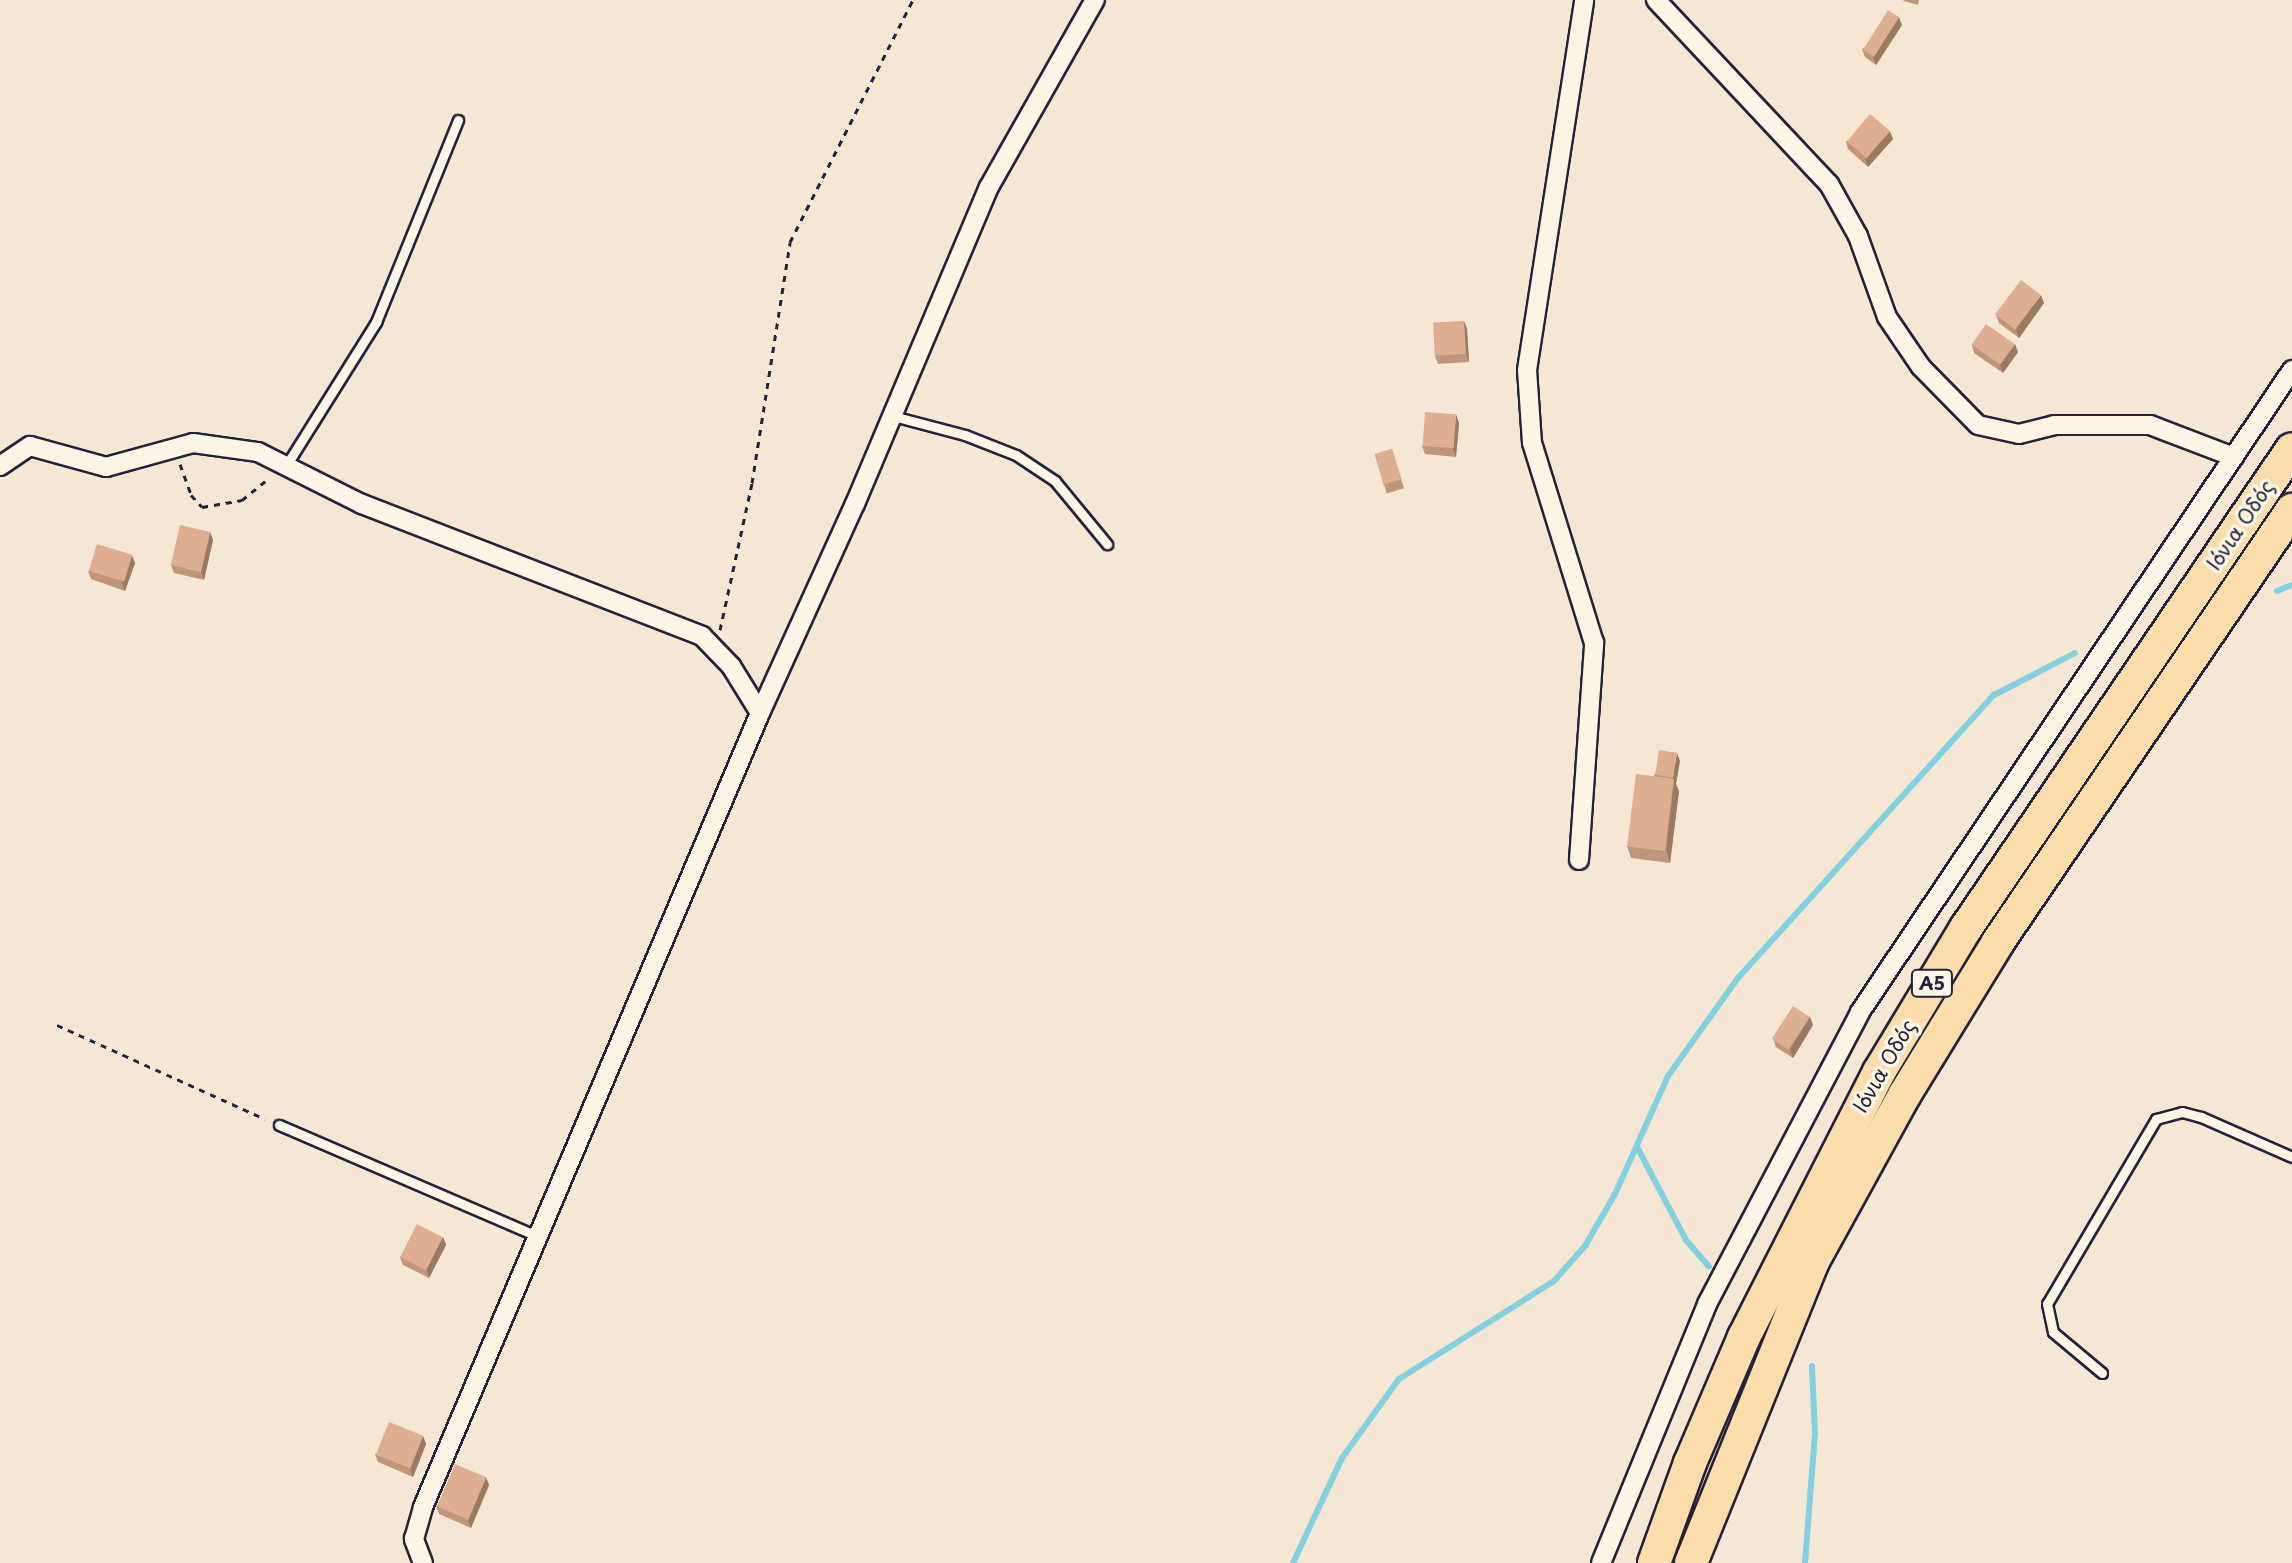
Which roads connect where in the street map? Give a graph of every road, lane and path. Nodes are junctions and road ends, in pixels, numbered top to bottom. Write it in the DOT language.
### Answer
graph roads {
  1 [pos="913,0"];
  2 [pos="1095,0"];
  3 [pos="1584,0"];
  4 [pos="1656,0"];
  5 [pos="458,120"];
  6 [pos="2292,370"];
  7 [pos="893,416"];
  8 [pos="175,448"];
  9 [pos="2292,449"];
  10 [pos="2234,457"];
  11 [pos="287,464"];
  12 [pos="0,466"];
  13 [pos="2292,510"];
  14 [pos="1107,544"];
  15 [pos="715,645"];
  16 [pos="760,713"];
  17 [pos="1579,860"];
  18 [pos="57,1025"];
  19 [pos="279,1125"];
  20 [pos="2292,1157"];
  21 [pos="539,1237"];
  22 [pos="2102,1373"];
  23 [pos="423,1563"];
  24 [pos="1601,1563"];
  25 [pos="1654,1563"];
  26 [pos="1691,1563"];
  1 -- 15 [label="path"];
  2 -- 7 [label="street"];
  3 -- 17 [label="street"];
  4 -- 10 [label="street"];
  5 -- 11 [label="lane"];
  6 -- 10 [label="street"];
  7 -- 14 [label="lane"];
  7 -- 16 [label="street"];
  8 -- 11 [label="street"];
  8 -- 11 [label="path"];
  8 -- 12 [label="street"];
  9 -- 25 [label="highway, Ιόνια Οδός / Α5"];
  10 -- 24 [label="street"];
  11 -- 15 [label="street"];
  13 -- 26 [label="highway, Ιόνια Οδός / Α5"];
  15 -- 16 [label="street"];
  16 -- 21 [label="street"];
  18 -- 19 [label="path"];
  19 -- 21 [label="lane"];
  20 -- 22 [label="lane"];
  21 -- 23 [label="street"];
}
